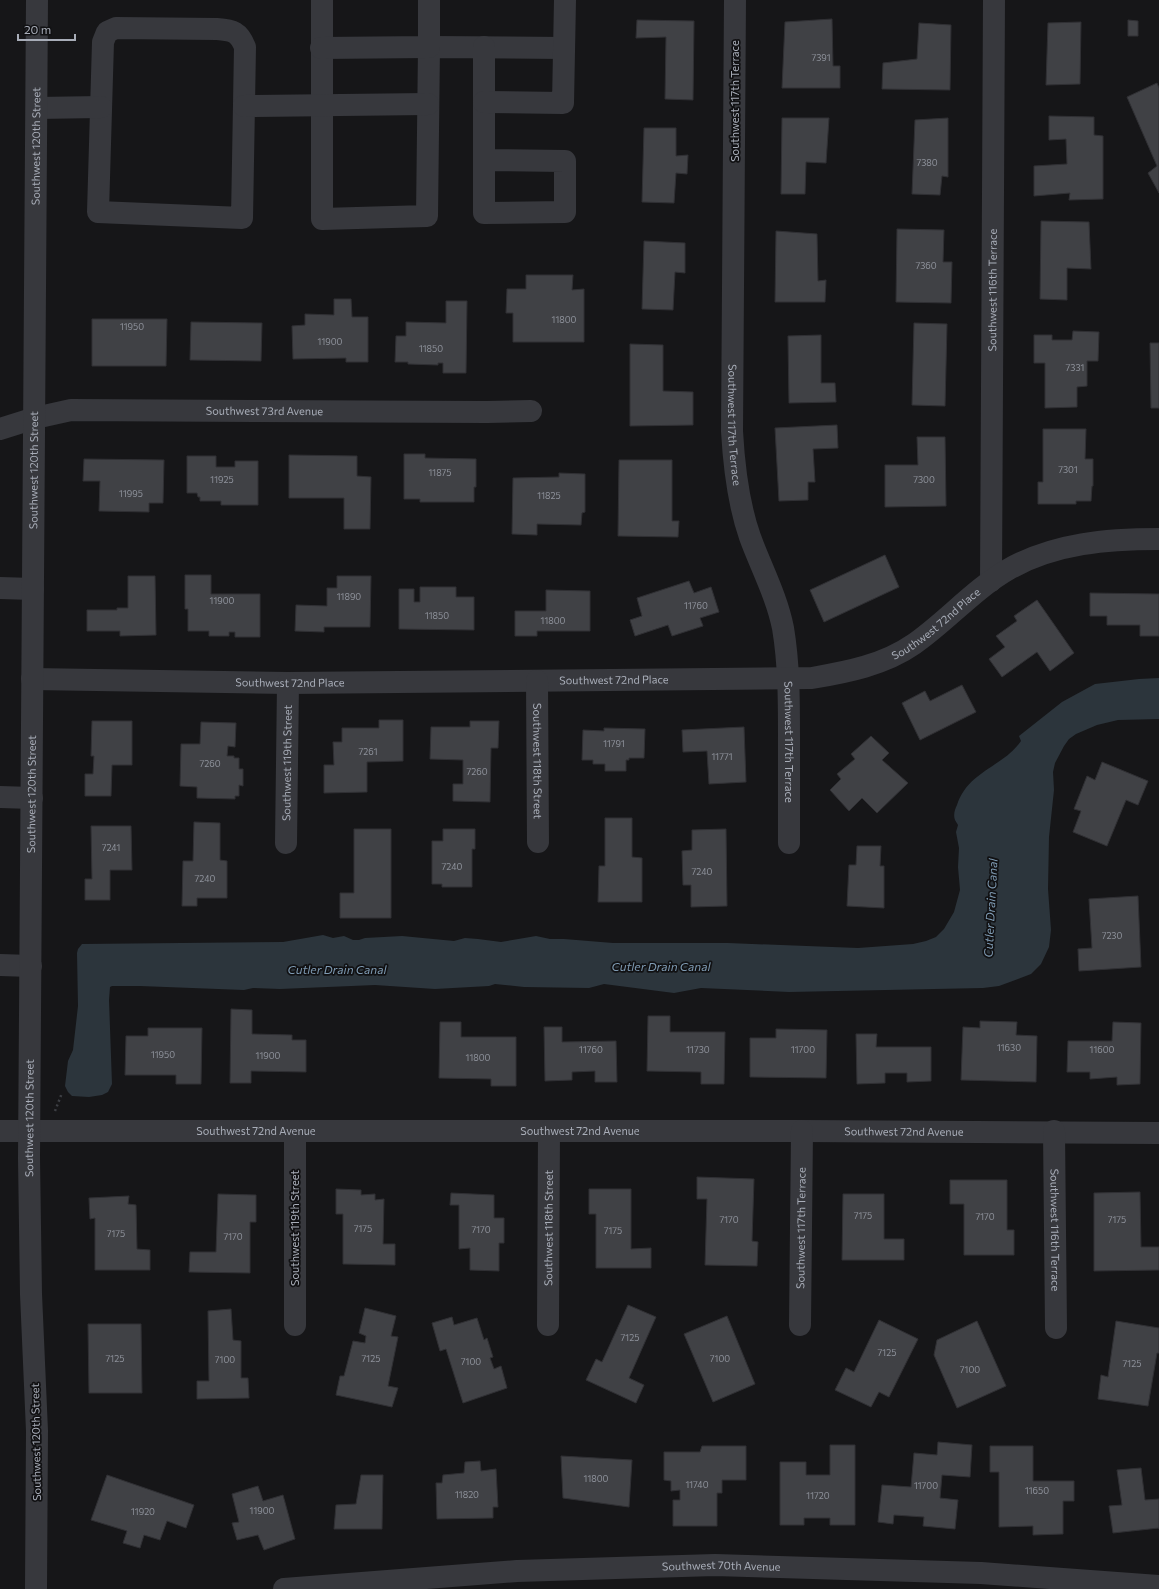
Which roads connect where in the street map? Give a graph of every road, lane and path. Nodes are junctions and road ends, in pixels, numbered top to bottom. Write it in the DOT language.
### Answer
graph roads {
  1 [pos="37,0"];
  2 [pos="322,0"];
  3 [pos="429,0"];
  4 [pos="565,0"];
  5 [pos="735,0"];
  6 [pos="994,0"];
  7 [pos="429,47"];
  8 [pos="321,48"];
  9 [pos="484,48"];
  10 [pos="564,48"];
  11 [pos="484,102"];
  12 [pos="428,104"];
  13 [pos="244,106"];
  14 [pos="321,106"];
  15 [pos="101,107"];
  16 [pos="37,108"];
  17 [pos="484,160"];
  18 [pos="532,411"];
  19 [pos="35,418"];
  20 [pos="0,430"];
  21 [pos="1159,539"];
  22 [pos="991,581"];
  23 [pos="0,588"];
  24 [pos="33,588"];
  25 [pos="32,679"];
  26 [pos="788,679"];
  27 [pos="537,681"];
  28 [pos="288,683"];
  29 [pos="0,797"];
  30 [pos="32,798"];
  31 [pos="538,842"];
  32 [pos="286,843"];
  33 [pos="790,843"];
  34 [pos="0,965"];
  35 [pos="31,966"];
  36 [pos="62,1093"];
  37 [pos="55,1112"];
  38 [pos="295,1130"];
  39 [pos="0,1131"];
  40 [pos="802,1131"];
  41 [pos="1054,1131"];
  42 [pos="29,1132"];
  43 [pos="549,1132"];
  44 [pos="1159,1133"];
  45 [pos="295,1324"];
  46 [pos="800,1324"];
  47 [pos="548,1325"];
  48 [pos="1056,1328"];
  49 [pos="1159,1586"];
  50 [pos="36,1589"];
  51 [pos="284,1589"];
  1 -- 16 [label="street, Southwest 120th Street"];
  2 -- 8 [label="street"];
  3 -- 7 [label="street"];
  4 -- 10 [label="street"];
  5 -- 26 [label="street, Southwest 117th Terrace"];
  6 -- 22 [label="street, Southwest 116th Terrace"];
  7 -- 8 [label="street"];
  7 -- 9 [label="street"];
  7 -- 12 [label="street"];
  8 -- 14 [label="street"];
  9 -- 10 [label="street"];
  9 -- 11 [label="street"];
  10 -- 11 [label="street"];
  11 -- 17 [label="street"];
  12 -- 14 [label="street"];
  12 -- 14 [label="street"];
  13 -- 14 [label="street"];
  13 -- 15 [label="street"];
  13 -- 15 [label="street"];
  15 -- 16 [label="street"];
  16 -- 19 [label="street, Southwest 120th Street"];
  18 -- 19 [label="street, Southwest 73rd Avenue"];
  19 -- 20 [label="street, Southwest 73rd Avenue"];
  19 -- 24 [label="street, Southwest 120th Street"];
  21 -- 22 [label="street, Southwest 72nd Place"];
  22 -- 26 [label="street, Southwest 72nd Place"];
  23 -- 24 [label="street"];
  24 -- 25 [label="street, Southwest 120th Street"];
  25 -- 28 [label="street, Southwest 72nd Place"];
  25 -- 30 [label="street, Southwest 120th Street"];
  26 -- 27 [label="street, Southwest 72nd Place"];
  26 -- 33 [label="street, Southwest 117th Terrace"];
  27 -- 28 [label="street, Southwest 72nd Place"];
  27 -- 31 [label="street, Southwest 118th Street"];
  28 -- 32 [label="street, Southwest 119th Street"];
  29 -- 30 [label="street"];
  30 -- 35 [label="street, Southwest 120th Street"];
  34 -- 35 [label="street"];
  35 -- 42 [label="street, Southwest 120th Street"];
  36 -- 37 [label="path"];
  38 -- 42 [label="street, Southwest 72nd Avenue"];
  38 -- 43 [label="street, Southwest 72nd Avenue"];
  38 -- 45 [label="street, Southwest 119th Street"];
  39 -- 42 [label="street, Southwest 72nd Avenue"];
  40 -- 41 [label="street, Southwest 72nd Avenue"];
  40 -- 43 [label="street, Southwest 72nd Avenue"];
  40 -- 46 [label="street, Southwest 117th Terrace"];
  41 -- 44 [label="street, Southwest 72nd Avenue"];
  41 -- 48 [label="street, Southwest 116th Terrace"];
  42 -- 50 [label="street, Southwest 120th Street"];
  43 -- 47 [label="street, Southwest 118th Street"];
  49 -- 51 [label="street, Southwest 70th Avenue"];
}
